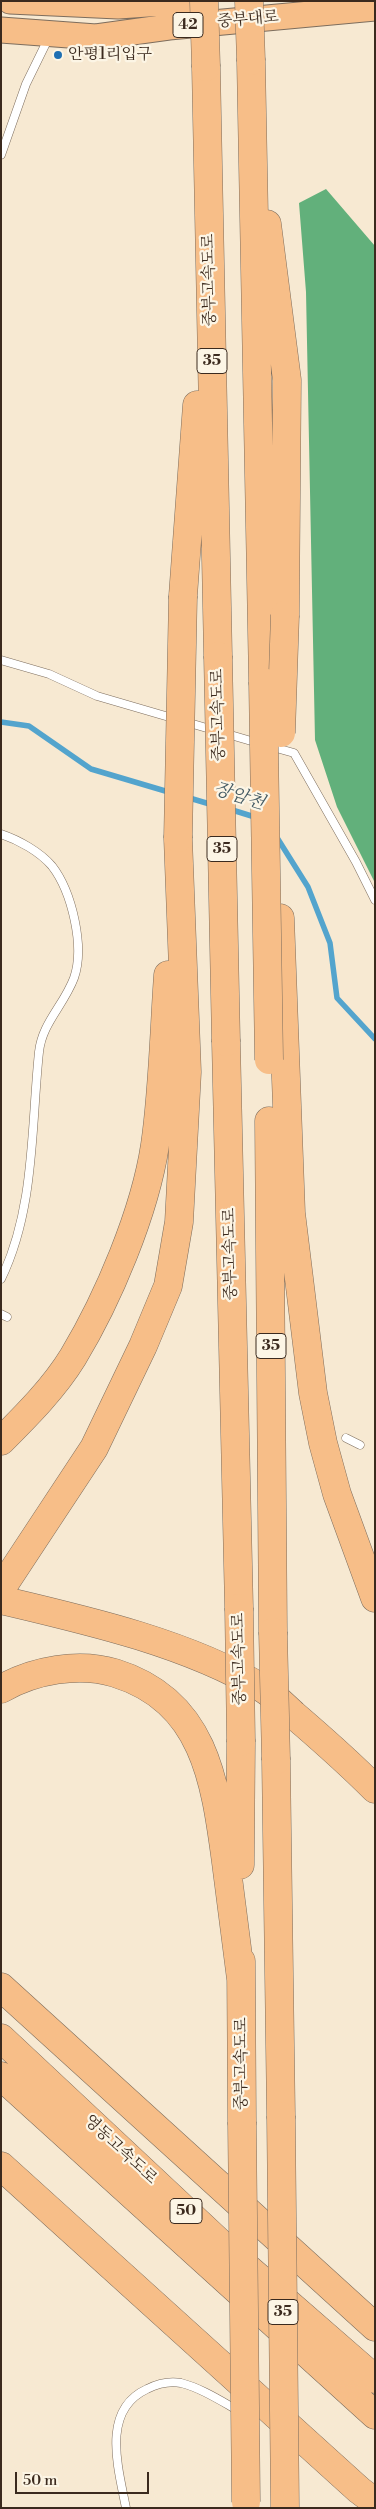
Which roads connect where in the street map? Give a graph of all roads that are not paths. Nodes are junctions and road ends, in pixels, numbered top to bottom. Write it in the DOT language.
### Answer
graph roads {
  1 [pos="10,1"];
  2 [pos="191,1"];
  3 [pos="204,1"];
  4 [pos="248,1"];
  5 [pos="375,8"];
  6 [pos="1,30"];
  7 [pos="50,34"];
  8 [pos="206,66"];
  9 [pos="251,126"];
  10 [pos="1,155"];
  11 [pos="1,660"];
  12 [pos="1,834"];
  13 [pos="178,838"];
  14 [pos="375,900"];
  15 [pos="1,1279"];
  16 [pos="346,1438"];
  17 [pos="1,1440"];
  18 [pos="360,1445"];
  19 [pos="1,1589"];
  20 [pos="375,1598"];
  21 [pos="1,1600"];
  22 [pos="1,1689"];
  23 [pos="375,1789"];
  24 [pos="1,1970"];
  25 [pos="241,1979"];
  26 [pos="1,1987"];
  27 [pos="53,2034"];
  28 [pos="1,2038"];
  29 [pos="1,2076"];
  30 [pos="1,2166"];
  31 [pos="1,2185"];
  32 [pos="375,2327"];
  33 [pos="375,2379"];
  34 [pos="375,2415"];
  35 [pos="258,2422"];
  36 [pos="375,2502"];
  37 [pos="246,2505"];
  38 [pos="126,2508"];
  39 [pos="285,2508"];
  40 [pos="353,2508"];
  1 -- 2 [label="main road, 42"];
  3 -- 8 [label="highway, 중부고속도로 / 35, bridge"];
  4 -- 9 [label="highway, 중부고속도로 / 35, bridge"];
  5 -- 7 [label="main road, 중부대로 / 42"];
  6 -- 7 [label="main road, 중부대로 / 42"];
  7 -- 10 [label="lane"];
  8 -- 13 [label="highway, bridge"];
  8 -- 25 [label="highway, 중부고속도로 / 35, bridge"];
  9 -- 20 [label="highway, bridge"];
  9 -- 39 [label="highway, 중부고속도로 / 35, bridge"];
  11 -- 14 [label="lane"];
  12 -- 15 [label="lane"];
  13 -- 17 [label="highway"];
  13 -- 19 [label="highway"];
  16 -- 18 [label="lane"];
  21 -- 23 [label="highway"];
  22 -- 25 [label="highway"];
  24 -- 27 [label="highway"];
  25 -- 37 [label="highway, 중부고속도로 / 35, bridge"];
  26 -- 27 [label="highway"];
  27 -- 32 [label="highway"];
  28 -- 33 [label="highway, 영동고속도로 / 50"];
  29 -- 34 [label="highway, 영동고속도로 / 50"];
  30 -- 36 [label="highway"];
  31 -- 35 [label="highway"];
  35 -- 38 [label="lane"];
  35 -- 40 [label="highway"];
}
